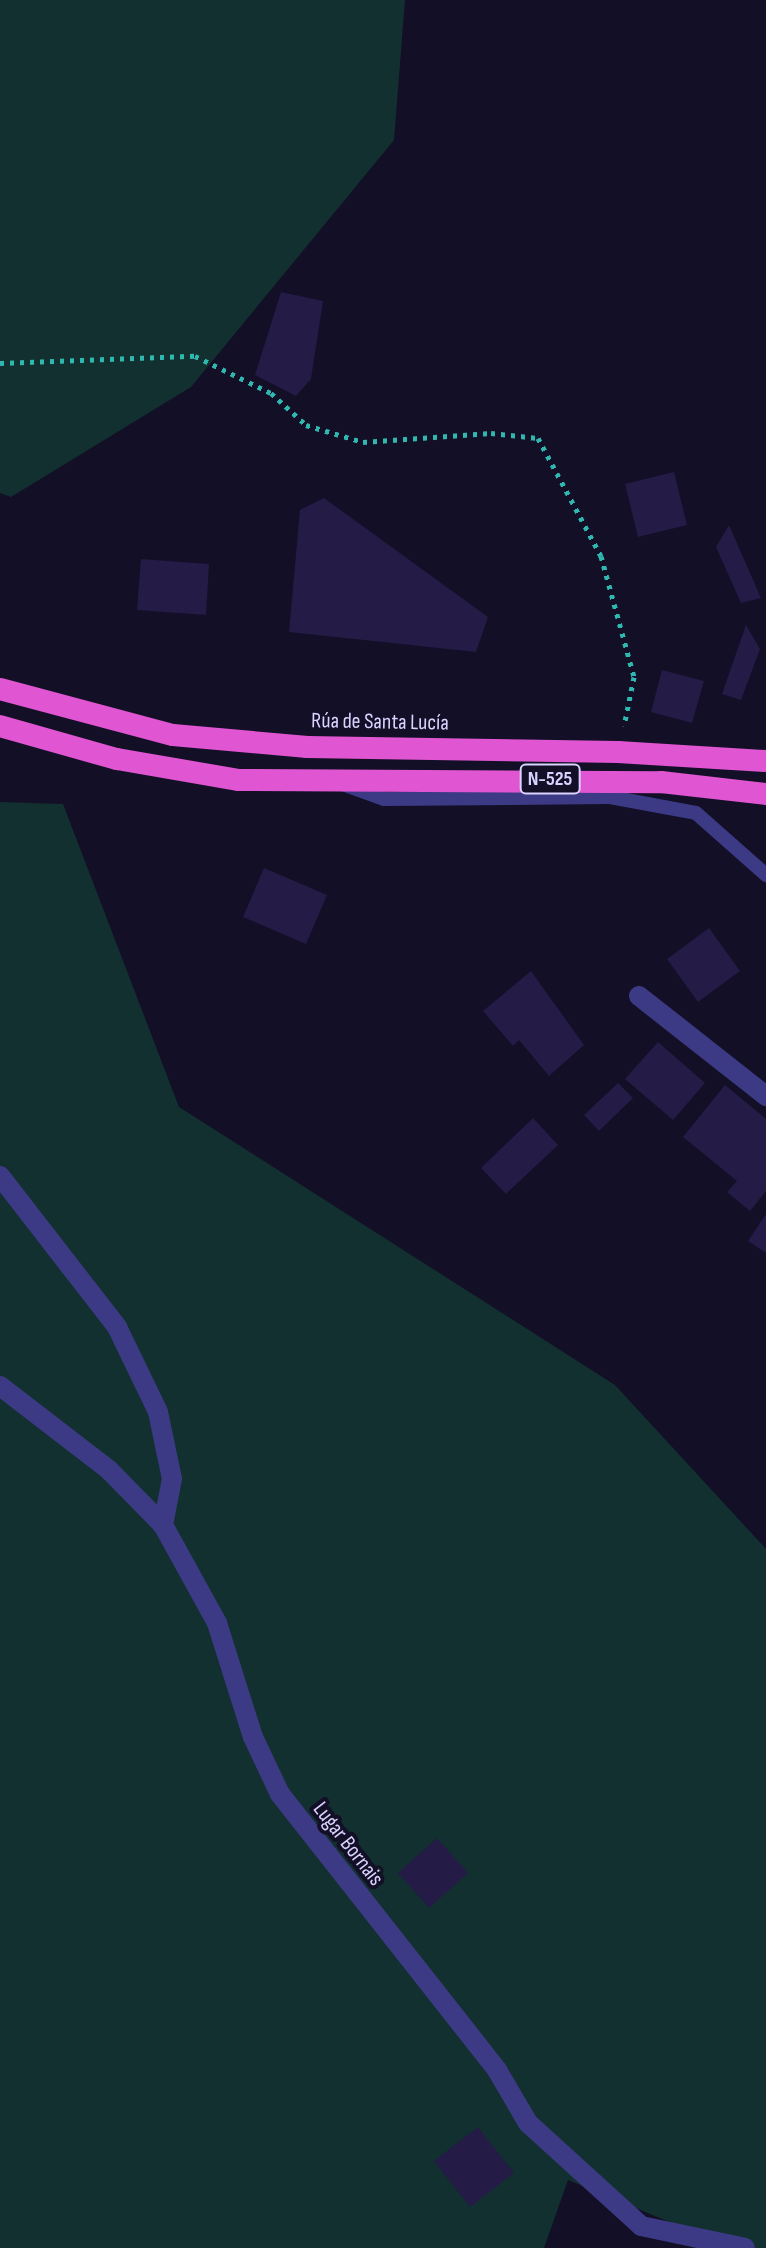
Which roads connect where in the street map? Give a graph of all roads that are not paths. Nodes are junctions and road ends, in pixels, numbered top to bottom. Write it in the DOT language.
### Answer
graph roads {
  1 [pos="0,689"];
  2 [pos="0,726"];
  3 [pos="766,761"];
  4 [pos="333,781"];
  5 [pos="766,794"];
  6 [pos="766,875"];
  7 [pos="639,996"];
  8 [pos="766,1096"];
  9 [pos="0,1176"];
  10 [pos="0,1386"];
  11 [pos="163,1525"];
  12 [pos="745,2248"];
  1 -- 3 [label="highway, Rúa de Santa Lucía / N-525"];
  2 -- 4 [label="highway, N-525"];
  4 -- 5 [label="highway, N-525"];
  4 -- 6 [label="lane"];
  7 -- 8 [label="street"];
  9 -- 11 [label="street"];
  10 -- 11 [label="street, Lugar Bornais"];
  11 -- 12 [label="street, Lugar Bornais"];
}
